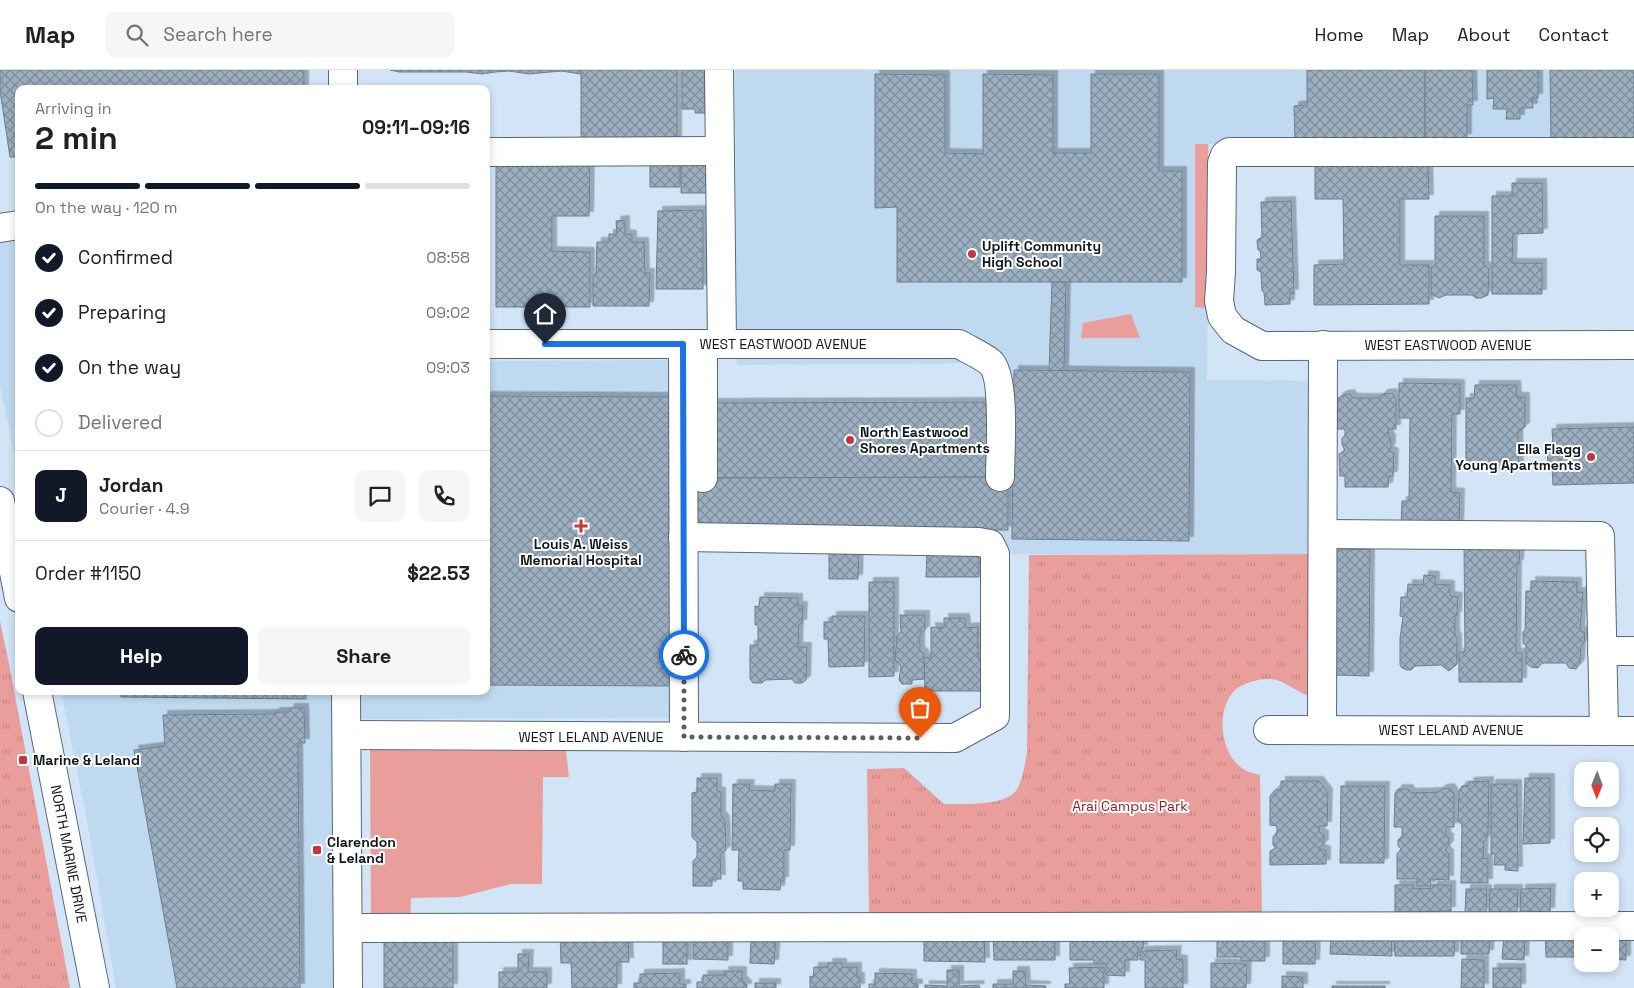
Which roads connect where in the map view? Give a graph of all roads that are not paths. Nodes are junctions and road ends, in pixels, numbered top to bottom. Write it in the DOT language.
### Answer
graph roads {
  1 [pos="343,70"];
  2 [pos="720,70"];
  3 [pos="343,85"];
  4 [pos="490,152"];
  5 [pos="720,152"];
  6 [pos="1634,152"];
  7 [pos="15,226"];
  8 [pos="0,228"];
  9 [pos="490,344"];
  10 [pos="703,344"];
  11 [pos="1634,345"];
  12 [pos="1323,346"];
  13 [pos="1000,477"];
  14 [pos="703,478"];
  15 [pos="0,501"];
  16 [pos="1323,534"];
  17 [pos="683,537"];
  18 [pos="15,578"];
  19 [pos="1602,651"];
  20 [pos="1634,651"];
  21 [pos="38,695"];
  22 [pos="346,695"];
  23 [pos="1268,730"];
  24 [pos="1322,730"];
  25 [pos="1604,730"];
  26 [pos="1634,730"];
  27 [pos="347,736"];
  28 [pos="684,737"];
  29 [pos="1634,926"];
  30 [pos="348,928"];
  31 [pos="95,988"];
  32 [pos="348,988"];
  1 -- 3 [label="street"];
  2 -- 5 [label="street"];
  4 -- 5 [label="street"];
  5 -- 10 [label="street"];
  6 -- 12 [label="street, WEST EASTWOOD AVENUE"];
  7 -- 8 [label="street"];
  9 -- 10 [label="street, WEST EASTWOOD AVENUE"];
  10 -- 13 [label="street, WEST EASTWOOD AVENUE"];
  10 -- 14 [label="street"];
  10 -- 17 [label="street"];
  11 -- 12 [label="street, WEST EASTWOOD AVENUE"];
  12 -- 16 [label="street"];
  15 -- 18 [label="street"];
  16 -- 19 [label="street"];
  16 -- 24 [label="street"];
  17 -- 28 [label="street"];
  17 -- 28 [label="street, WEST LELAND AVENUE"];
  19 -- 20 [label="street"];
  19 -- 25 [label="street"];
  21 -- 31 [label="street, NORTH MARINE DRIVE"];
  22 -- 27 [label="street"];
  23 -- 24 [label="street, WEST LELAND AVENUE"];
  24 -- 25 [label="street, WEST LELAND AVENUE"];
  25 -- 26 [label="street, WEST LELAND AVENUE"];
  27 -- 28 [label="street, WEST LELAND AVENUE"];
  27 -- 30 [label="street"];
  29 -- 30 [label="street"];
  30 -- 32 [label="street"];
}
